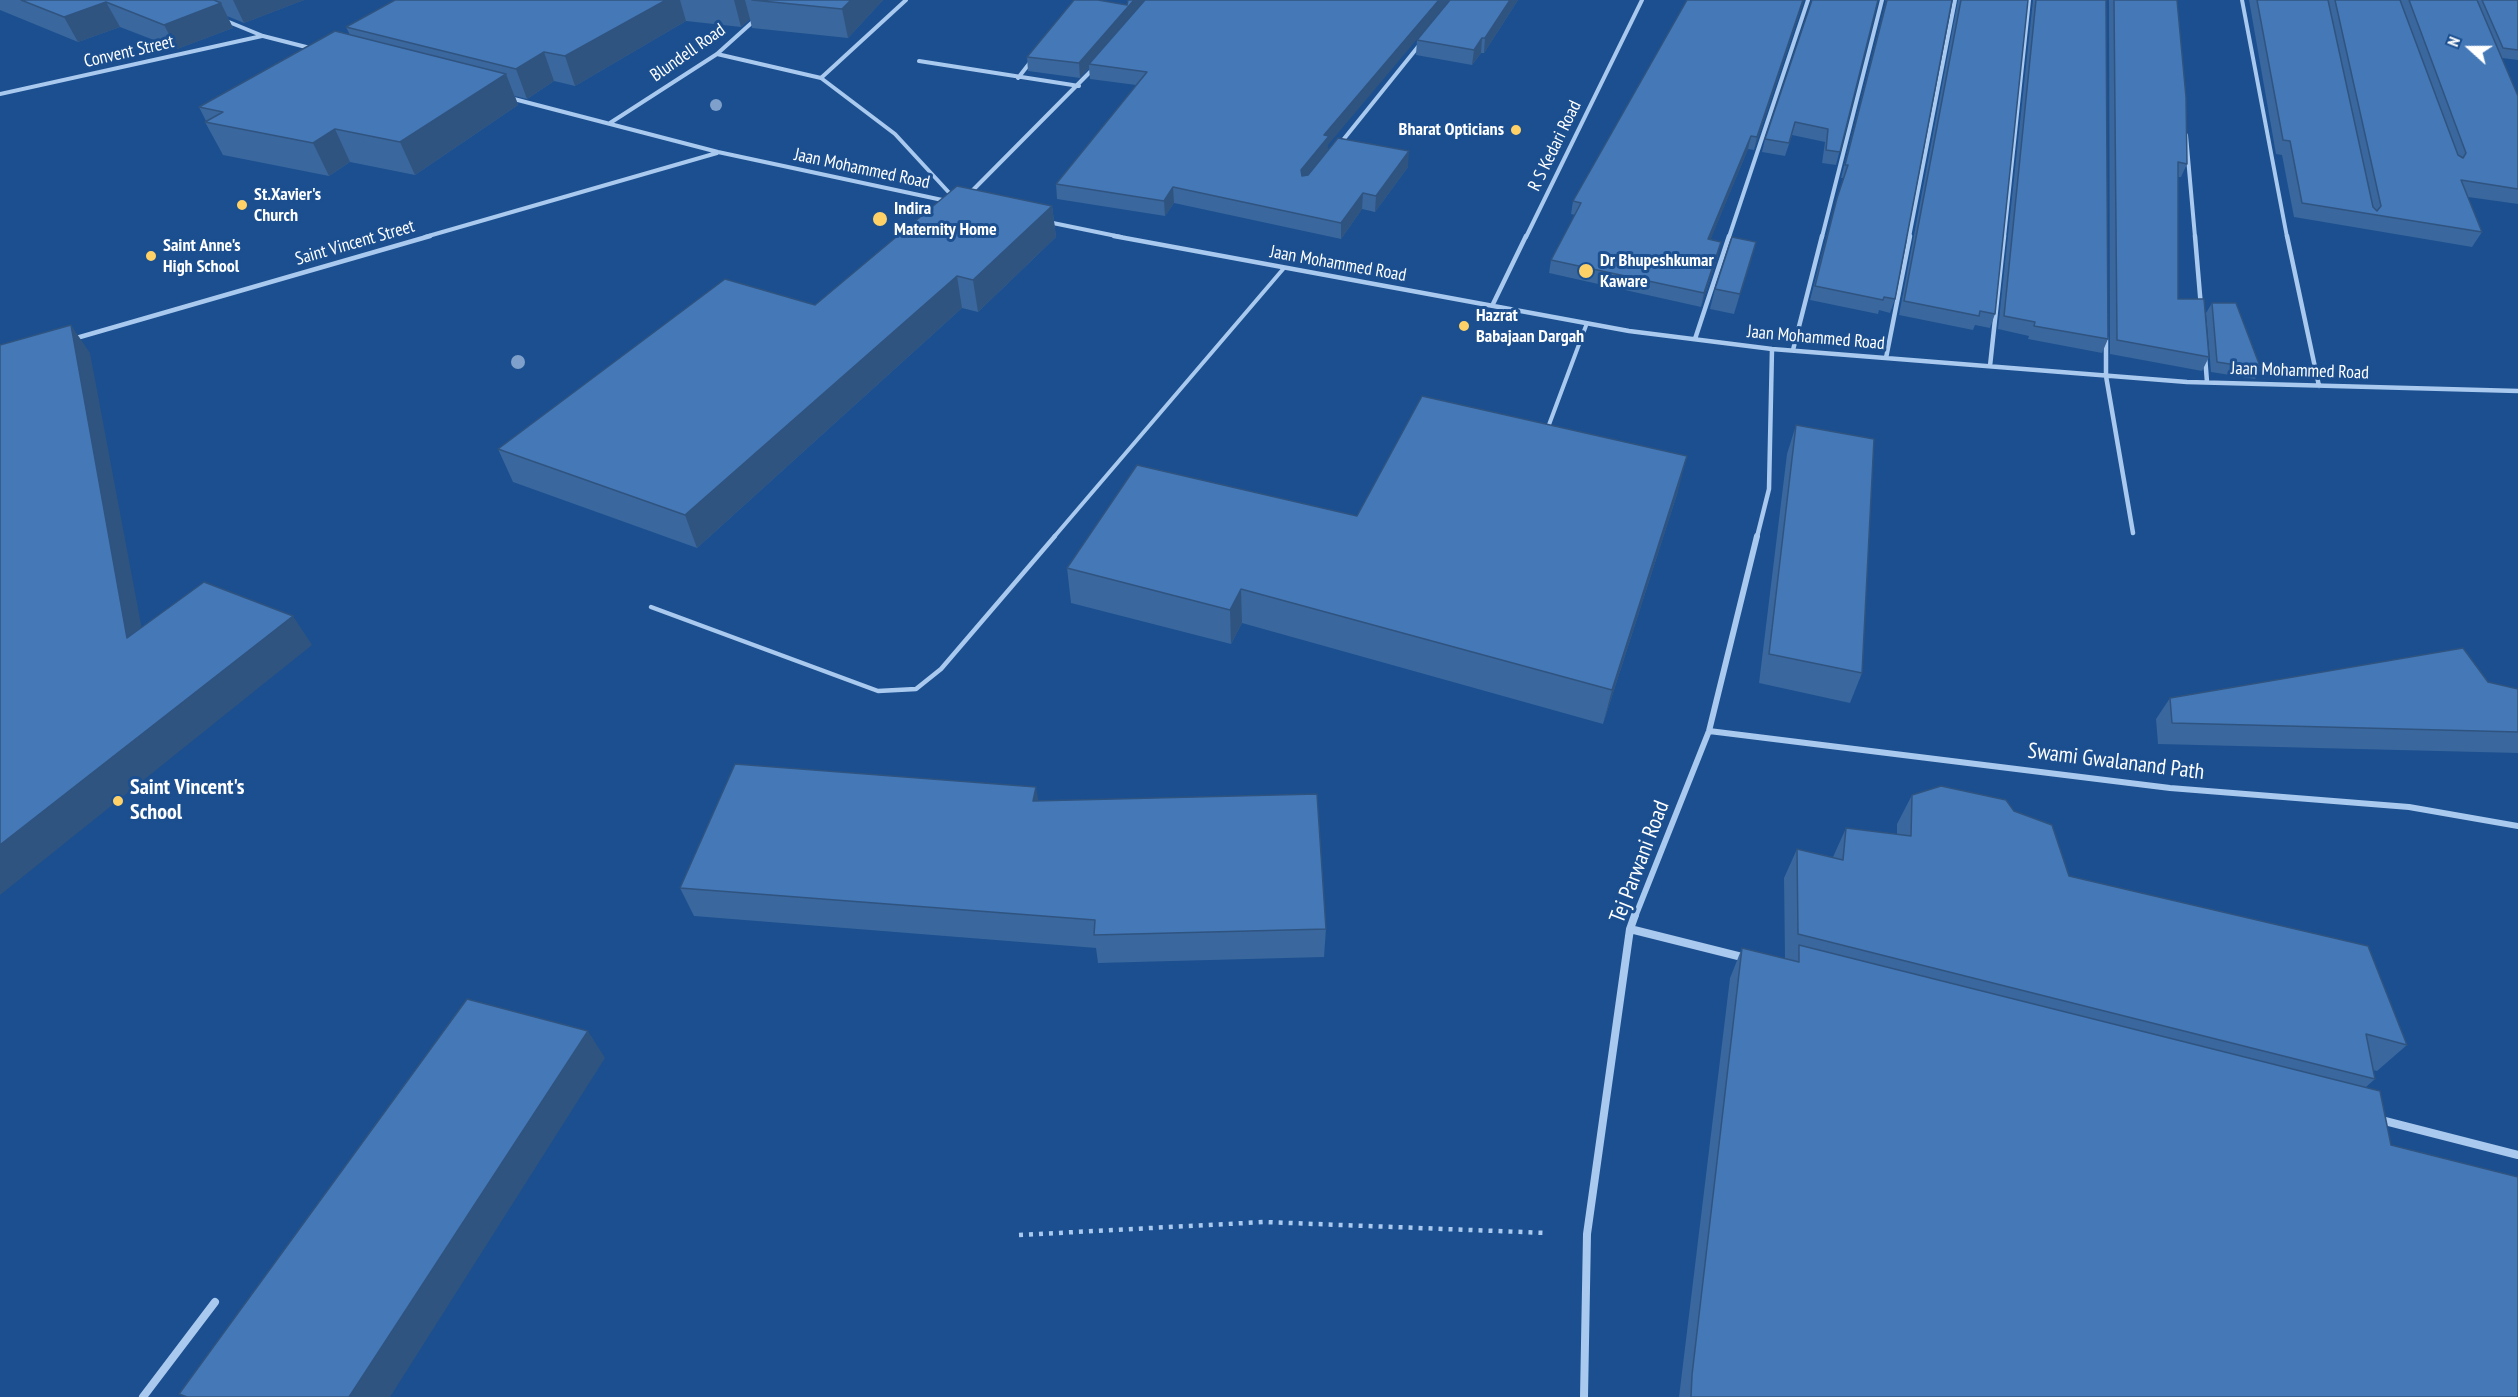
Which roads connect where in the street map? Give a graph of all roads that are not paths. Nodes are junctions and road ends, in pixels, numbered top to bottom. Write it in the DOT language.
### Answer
graph roads {
  1 [pos="906,0"];
  2 [pos="1642,0"];
  3 [pos="1808,0"];
  4 [pos="1882,0"];
  5 [pos="1955,0"];
  6 [pos="2029,0"];
  7 [pos="2242,0"];
  8 [pos="760,15"];
  9 [pos="217,18"];
  10 [pos="263,36"];
  11 [pos="1426,36"];
  12 [pos="321,50"];
  13 [pos="1039,52"];
  14 [pos="717,54"];
  15 [pos="919,61"];
  16 [pos="1100,62"];
  17 [pos="821,78"];
  18 [pos="1018,78"];
  19 [pos="1079,86"];
  20 [pos="0,94"];
  21 [pos="506,98"];
  22 [pos="610,123"];
  23 [pos="2186,131"];
  24 [pos="718,152"];
  25 [pos="1333,152"];
  26 [pos="959,203"];
  27 [pos="1039,220"];
  28 [pos="1284,268"];
  29 [pos="1493,304"];
  30 [pos="2201,311"];
  31 [pos="1587,323"];
  32 [pos="2106,329"];
  33 [pos="1695,339"];
  34 [pos="68,340"];
  35 [pos="2204,346"];
  36 [pos="1772,348"];
  37 [pos="1793,350"];
  38 [pos="1886,357"];
  39 [pos="1990,366"];
  40 [pos="2106,376"];
  41 [pos="2207,382"];
  42 [pos="2319,386"];
  43 [pos="2518,391"];
  44 [pos="1542,441"];
  45 [pos="2133,533"];
  46 [pos="651,607"];
  47 [pos="1709,731"];
  48 [pos="2518,826"];
  49 [pos="1630,929"];
  50 [pos="1758,961"];
  51 [pos="2368,1117"];
  52 [pos="2518,1155"];
  53 [pos="215,1302"];
  54 [pos="143,1397"];
  55 [pos="1584,1397"];
  1 -- 17 [label="street"];
  2 -- 29 [label="street, R S Kedari Road"];
  3 -- 33 [label="street"];
  4 -- 37 [label="street"];
  5 -- 38 [label="street"];
  6 -- 39 [label="street"];
  7 -- 42 [label="street"];
  8 -- 14 [label="street, Blundell Road"];
  9 -- 10 [label="street"];
  10 -- 12 [label="street"];
  10 -- 20 [label="street, Convent Street"];
  11 -- 25 [label="street"];
  13 -- 18 [label="street"];
  14 -- 17 [label="street"];
  14 -- 22 [label="street, Blundell Road"];
  15 -- 18 [label="street"];
  16 -- 19 [label="street"];
  17 -- 26 [label="street"];
  18 -- 19 [label="street"];
  19 -- 26 [label="street"];
  21 -- 22 [label="street, Jaan Mohammed Road"];
  22 -- 24 [label="street, Jaan Mohammed Road"];
  23 -- 30 [label="street"];
  24 -- 26 [label="street, Jaan Mohammed Road"];
  24 -- 34 [label="street, Saint Vincent Street"];
  27 -- 28 [label="street, Jaan Mohammed Road"];
  28 -- 29 [label="street, Jaan Mohammed Road"];
  28 -- 46 [label="lane"];
  29 -- 31 [label="street, Jaan Mohammed Road"];
  31 -- 33 [label="street, Jaan Mohammed Road"];
  31 -- 44 [label="lane"];
  32 -- 40 [label="street"];
  33 -- 36 [label="street, Jaan Mohammed Road"];
  35 -- 41 [label="street"];
  36 -- 37 [label="street, Jaan Mohammed Road"];
  36 -- 47 [label="street, Tej Parwani Road"];
  37 -- 38 [label="street, Jaan Mohammed Road"];
  38 -- 39 [label="street, Jaan Mohammed Road"];
  39 -- 40 [label="street, Jaan Mohammed Road"];
  40 -- 41 [label="street, Jaan Mohammed Road"];
  40 -- 45 [label="street"];
  41 -- 42 [label="street, Jaan Mohammed Road"];
  42 -- 43 [label="street, Jaan Mohammed Road"];
  47 -- 48 [label="street, Swami Gwalanand Path"];
  47 -- 49 [label="street, Tej Parwani Road"];
  49 -- 50 [label="street"];
  49 -- 55 [label="street, Tej Parwani Road"];
  51 -- 52 [label="street"];
  53 -- 54 [label="street"];
}
